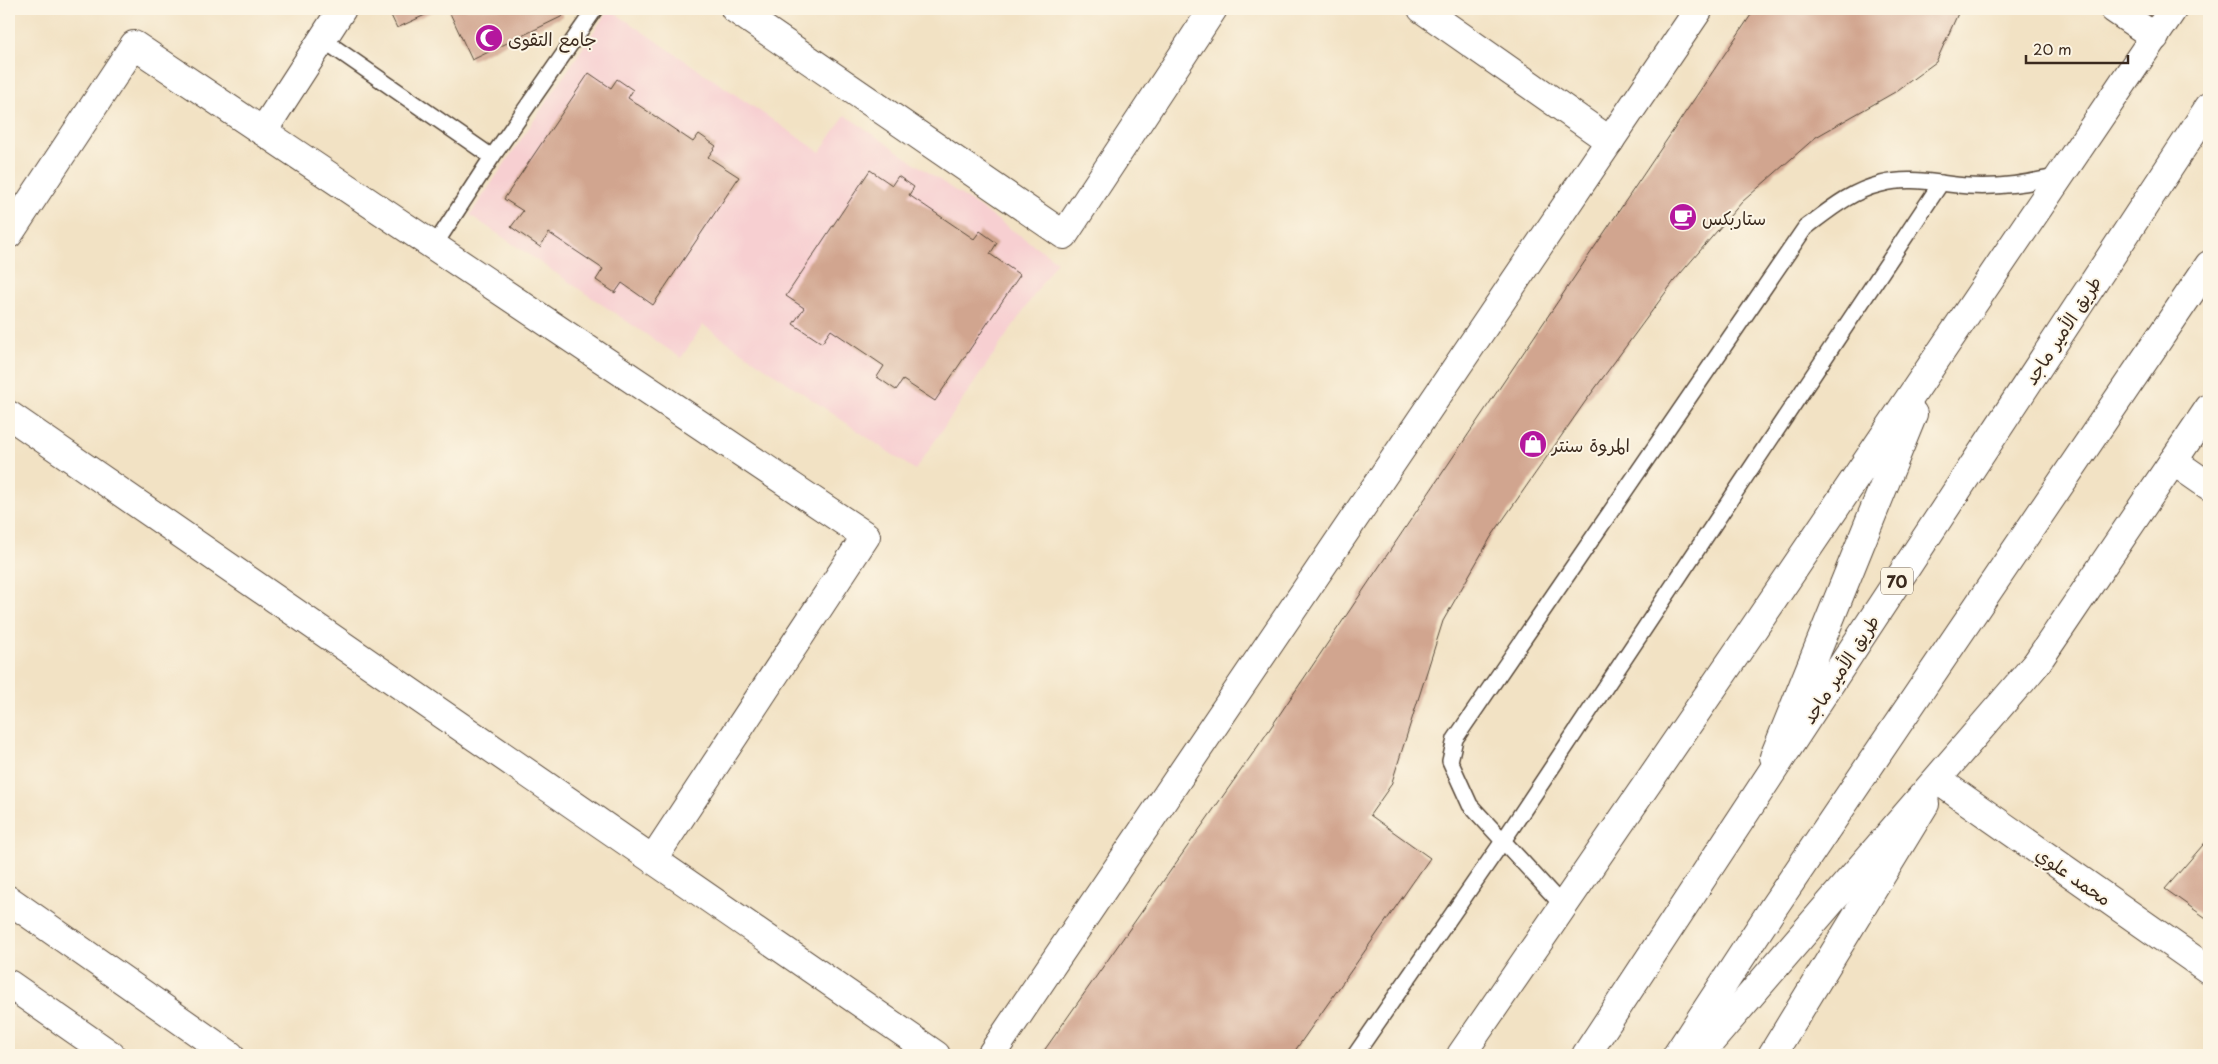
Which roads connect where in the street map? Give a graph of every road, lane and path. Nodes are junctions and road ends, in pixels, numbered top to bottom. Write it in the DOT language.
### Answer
graph roads {
  1 [pos="342,9"];
  2 [pos="595,9"];
  3 [pos="735,9"];
  4 [pos="1213,9"];
  5 [pos="1422,9"];
  6 [pos="1699,9"];
  7 [pos="2114,9"];
  8 [pos="2174,9"];
  9 [pos="2154,37"];
  10 [pos="322,40"];
  11 [pos="2209,107"];
  12 [pos="263,131"];
  13 [pos="1610,141"];
  14 [pos="492,157"];
  15 [pos="2060,176"];
  16 [pos="1941,183"];
  17 [pos="9,234"];
  18 [pos="434,246"];
  19 [pos="2209,265"];
  20 [pos="1933,364"];
  21 [pos="2209,408"];
  22 [pos="9,415"];
  23 [pos="2173,461"];
  24 [pos="2209,486"];
  25 [pos="2036,664"];
  26 [pos="1939,781"];
  27 [pos="1762,787"];
  28 [pos="1503,841"];
  29 [pos="653,859"];
  30 [pos="9,900"];
  31 [pos="1563,906"];
  32 [pos="2209,970"];
  33 [pos="9,984"];
  34 [pos="1608,1023"];
  35 [pos="111,1055"];
  36 [pos="230,1055"];
  37 [pos="936,1055"];
  38 [pos="991,1055"];
  39 [pos="1355,1055"];
  40 [pos="1461,1055"];
  41 [pos="1580,1055"];
  42 [pos="1586,1055"];
  43 [pos="1677,1055"];
  44 [pos="1699,1055"];
  45 [pos="1772,1055"];
  1 -- 10 [label="main road"];
  2 -- 14 [label="lane"];
  3 -- 4 [label="main road"];
  5 -- 13 [label="main road"];
  6 -- 13 [label="main road"];
  7 -- 9 [label="main road"];
  8 -- 9 [label="main road"];
  9 -- 15 [label="main road"];
  10 -- 12 [label="main road"];
  10 -- 14 [label="lane"];
  11 -- 27 [label="main road, طريق الأمير ماجد / 70"];
  12 -- 17 [label="main road"];
  12 -- 18 [label="main road"];
  13 -- 38 [label="main road"];
  14 -- 18 [label="lane"];
  15 -- 16 [label="lane"];
  15 -- 20 [label="main road"];
  16 -- 28 [label="lane"];
  16 -- 28 [label="lane"];
  18 -- 29 [label="main road"];
  19 -- 43 [label="main road"];
  20 -- 27 [label="main road"];
  20 -- 31 [label="main road"];
  21 -- 23 [label="main road"];
  22 -- 29 [label="main road"];
  23 -- 24 [label="main road"];
  23 -- 25 [label="main road"];
  25 -- 26 [label="main road"];
  25 -- 44 [label="main road"];
  26 -- 32 [label="main road, محمد علوي"];
  26 -- 45 [label="main road"];
  27 -- 34 [label="main road, طريق الأمير ماجد / 70"];
  28 -- 31 [label="lane"];
  28 -- 39 [label="lane"];
  29 -- 37 [label="main road"];
  30 -- 36 [label="main road"];
  31 -- 40 [label="main road"];
  33 -- 35 [label="main road"];
  34 -- 41 [label="main road"];
  34 -- 42 [label="main road, طريق الأمير ماجد / 70"];
}
